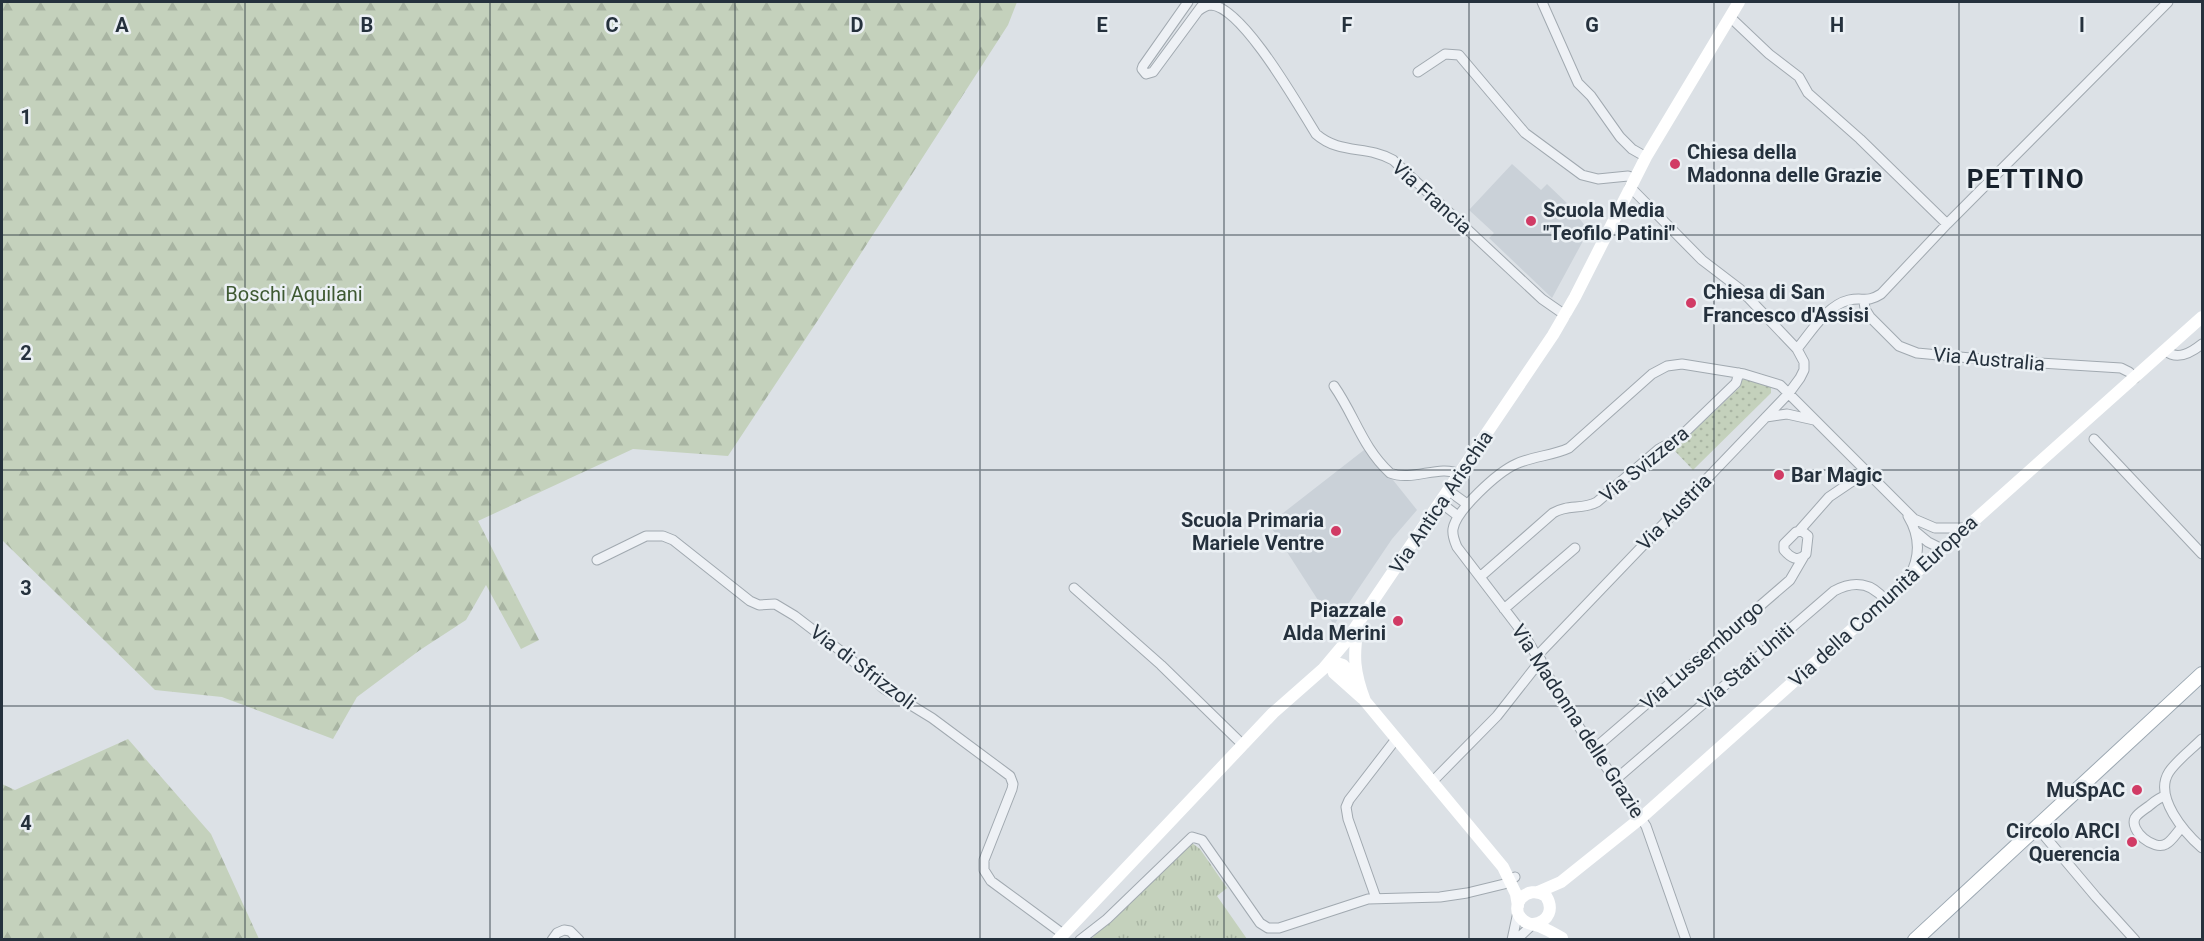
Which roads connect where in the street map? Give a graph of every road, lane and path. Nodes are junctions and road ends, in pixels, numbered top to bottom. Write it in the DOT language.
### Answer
graph roads {
  1 [pos="1188,2"];
  2 [pos="1206,2"];
  3 [pos="1221,2"];
  4 [pos="1542,2"];
  5 [pos="1739,2"];
  6 [pos="2174,2"];
  7 [pos="2165,5"];
  8 [pos="1198,11"];
  9 [pos="1228,14"];
  10 [pos="1730,17"];
  11 [pos="1418,72"];
  12 [pos="1646,157"];
  13 [pos="1632,182"];
  14 [pos="1947,224"];
  15 [pos="1864,301"];
  16 [pos="1565,315"];
  17 [pos="2202,317"];
  18 [pos="2202,344"];
  19 [pos="1797,349"];
  20 [pos="2166,351"];
  21 [pos="1739,373"];
  22 [pos="2135,378"];
  23 [pos="1334,387"];
  24 [pos="1789,393"];
  25 [pos="1766,417"];
  26 [pos="1816,421"];
  27 [pos="2094,439"];
  28 [pos="1866,472"];
  29 [pos="1460,474"];
  30 [pos="1449,491"];
  31 [pos="1441,503"];
  32 [pos="1467,504"];
  33 [pos="1905,512"];
  34 [pos="1458,516"];
  35 [pos="1810,520"];
  36 [pos="1923,524"];
  37 [pos="1964,528"];
  38 [pos="1915,530"];
  39 [pos="1799,531"];
  40 [pos="1808,536"];
  41 [pos="1575,548"];
  42 [pos="1942,549"];
  43 [pos="2202,554"];
  44 [pos="1804,556"];
  45 [pos="597,560"];
  46 [pos="1480,577"];
  47 [pos="1905,582"];
  48 [pos="1074,588"];
  49 [pos="1885,600"];
  50 [pos="1504,609"];
  51 [pos="1359,622"];
  52 [pos="1539,657"];
  53 [pos="1330,661"];
  54 [pos="2202,674"];
  55 [pos="1307,683"];
  56 [pos="1353,685"];
  57 [pos="1396,738"];
  58 [pos="2202,739"];
  59 [pos="1243,744"];
  60 [pos="1594,749"];
  61 [pos="1615,780"];
  62 [pos="1432,782"];
  63 [pos="2165,796"];
  64 [pos="1641,818"];
  65 [pos="2037,827"];
  66 [pos="2182,827"];
  67 [pos="2202,848"];
  68 [pos="1513,879"];
  69 [pos="1562,882"];
  70 [pos="1537,892"];
  71 [pos="1376,898"];
  72 [pos="1518,909"];
  73 [pos="1550,910"];
  74 [pos="1534,924"];
  75 [pos="1059,938"];
  76 [pos="552,939"];
  77 [pos="579,939"];
  78 [pos="1080,939"];
  79 [pos="1514,939"];
  80 [pos="1562,939"];
  81 [pos="1686,939"];
  82 [pos="1915,939"];
  83 [pos="2135,939"];
  1 -- 8 [label="street"];
  2 -- 8 [label="street"];
  3 -- 9 [label="street, Via Francia"];
  4 -- 12 [label="street"];
  5 -- 10 [label="street, Via Antica Arischia"];
  6 -- 7 [label="street"];
  7 -- 14 [label="street"];
  8 -- 9 [label="street"];
  9 -- 16 [label="street, Via Francia"];
  10 -- 12 [label="street, Via Antica Arischia"];
  10 -- 14 [label="street"];
  11 -- 13 [label="street"];
  12 -- 13 [label="street, Via Antica Arischia"];
  13 -- 16 [label="street, Via Antica Arischia"];
  13 -- 19 [label="street"];
  14 -- 15 [label="street"];
  15 -- 19 [label="street"];
  15 -- 22 [label="street, Via Australia"];
  16 -- 29 [label="street, Via Antica Arischia"];
  17 -- 20 [label="street, Via della Comunità Europea"];
  18 -- 20 [label="street"];
  19 -- 24 [label="street, Via Austria"];
  20 -- 22 [label="street, Via della Comunità Europea"];
  21 -- 24 [label="street"];
  21 -- 32 [label="street"];
  21 -- 46 [label="street, Via Svizzera"];
  22 -- 37 [label="street, Via della Comunità Europea"];
  23 -- 29 [label="street"];
  24 -- 25 [label="street, Via Austria"];
  24 -- 26 [label="street"];
  25 -- 26 [label="street"];
  25 -- 52 [label="street, Via Austria"];
  26 -- 28 [label="street"];
  27 -- 43 [label="street"];
  28 -- 33 [label="street"];
  28 -- 35 [label="street"];
  29 -- 30 [label="street, Via Antica Arischia"];
  30 -- 31 [label="street, Via Antica Arischia"];
  30 -- 32 [label="street"];
  31 -- 34 [label="street"];
  31 -- 51 [label="street, Via Antica Arischia"];
  32 -- 34 [label="street"];
  33 -- 36 [label="street"];
  33 -- 38 [label="street"];
  34 -- 46 [label="street, Via Madonna delle Grazie"];
  35 -- 39 [label="street"];
  35 -- 40 [label="street, Via Lussemburgo"];
  36 -- 37 [label="street"];
  36 -- 42 [label="street"];
  37 -- 42 [label="street, Via della Comunità Europea"];
  38 -- 42 [label="street"];
  38 -- 47 [label="street"];
  39 -- 40 [label="street"];
  39 -- 44 [label="street"];
  40 -- 44 [label="street, Via Lussemburgo"];
  41 -- 50 [label="street"];
  42 -- 47 [label="street, Via della Comunità Europea"];
  44 -- 60 [label="street, Via Lussemburgo"];
  45 -- 75 [label="street, Via di Sfrizzoli"];
  46 -- 50 [label="street, Via Madonna delle Grazie"];
  47 -- 49 [label="street, Via della Comunità Europea"];
  48 -- 59 [label="street"];
  49 -- 61 [label="street, Via Stati Uniti"];
  49 -- 64 [label="street, Via della Comunità Europea"];
  50 -- 52 [label="street, Via Madonna delle Grazie"];
  51 -- 53 [label="street, Via Antica Arischia"];
  51 -- 56 [label="street"];
  52 -- 60 [label="street, Via Madonna delle Grazie"];
  52 -- 62 [label="street, Via Austria"];
  53 -- 55 [label="street, Via Antica Arischia"];
  53 -- 56 [label="street"];
  54 -- 65 [label="main road"];
  55 -- 56 [label="street"];
  55 -- 59 [label="street, Via Antica Arischia"];
  56 -- 57 [label="street"];
  57 -- 62 [label="street"];
  57 -- 71 [label="street"];
  58 -- 63 [label="street"];
  59 -- 75 [label="street, Via Antica Arischia"];
  60 -- 61 [label="street, Via Madonna delle Grazie"];
  61 -- 64 [label="street, Via Madonna delle Grazie"];
  62 -- 68 [label="street"];
  63 -- 66 [label="street"];
  63 -- 66 [label="street"];
  64 -- 69 [label="street, Via della Comunità Europea"];
  64 -- 81 [label="street, Via Madonna delle Grazie"];
  65 -- 82 [label="main road"];
  65 -- 83 [label="street"];
  66 -- 67 [label="street"];
  68 -- 70 [label="street"];
  68 -- 71 [label="street"];
  68 -- 72 [label="street"];
  69 -- 70 [label="street, Via della Comunità Europea"];
  69 -- 73 [label="street, Via della Comunità Europea"];
  70 -- 72 [label="street"];
  70 -- 73 [label="street"];
  71 -- 78 [label="street"];
  72 -- 74 [label="street"];
  72 -- 79 [label="street"];
  73 -- 74 [label="street"];
  73 -- 80 [label="street"];
  74 -- 79 [label="street"];
  74 -- 80 [label="street"];
  76 -- 77 [label="street"];
}
